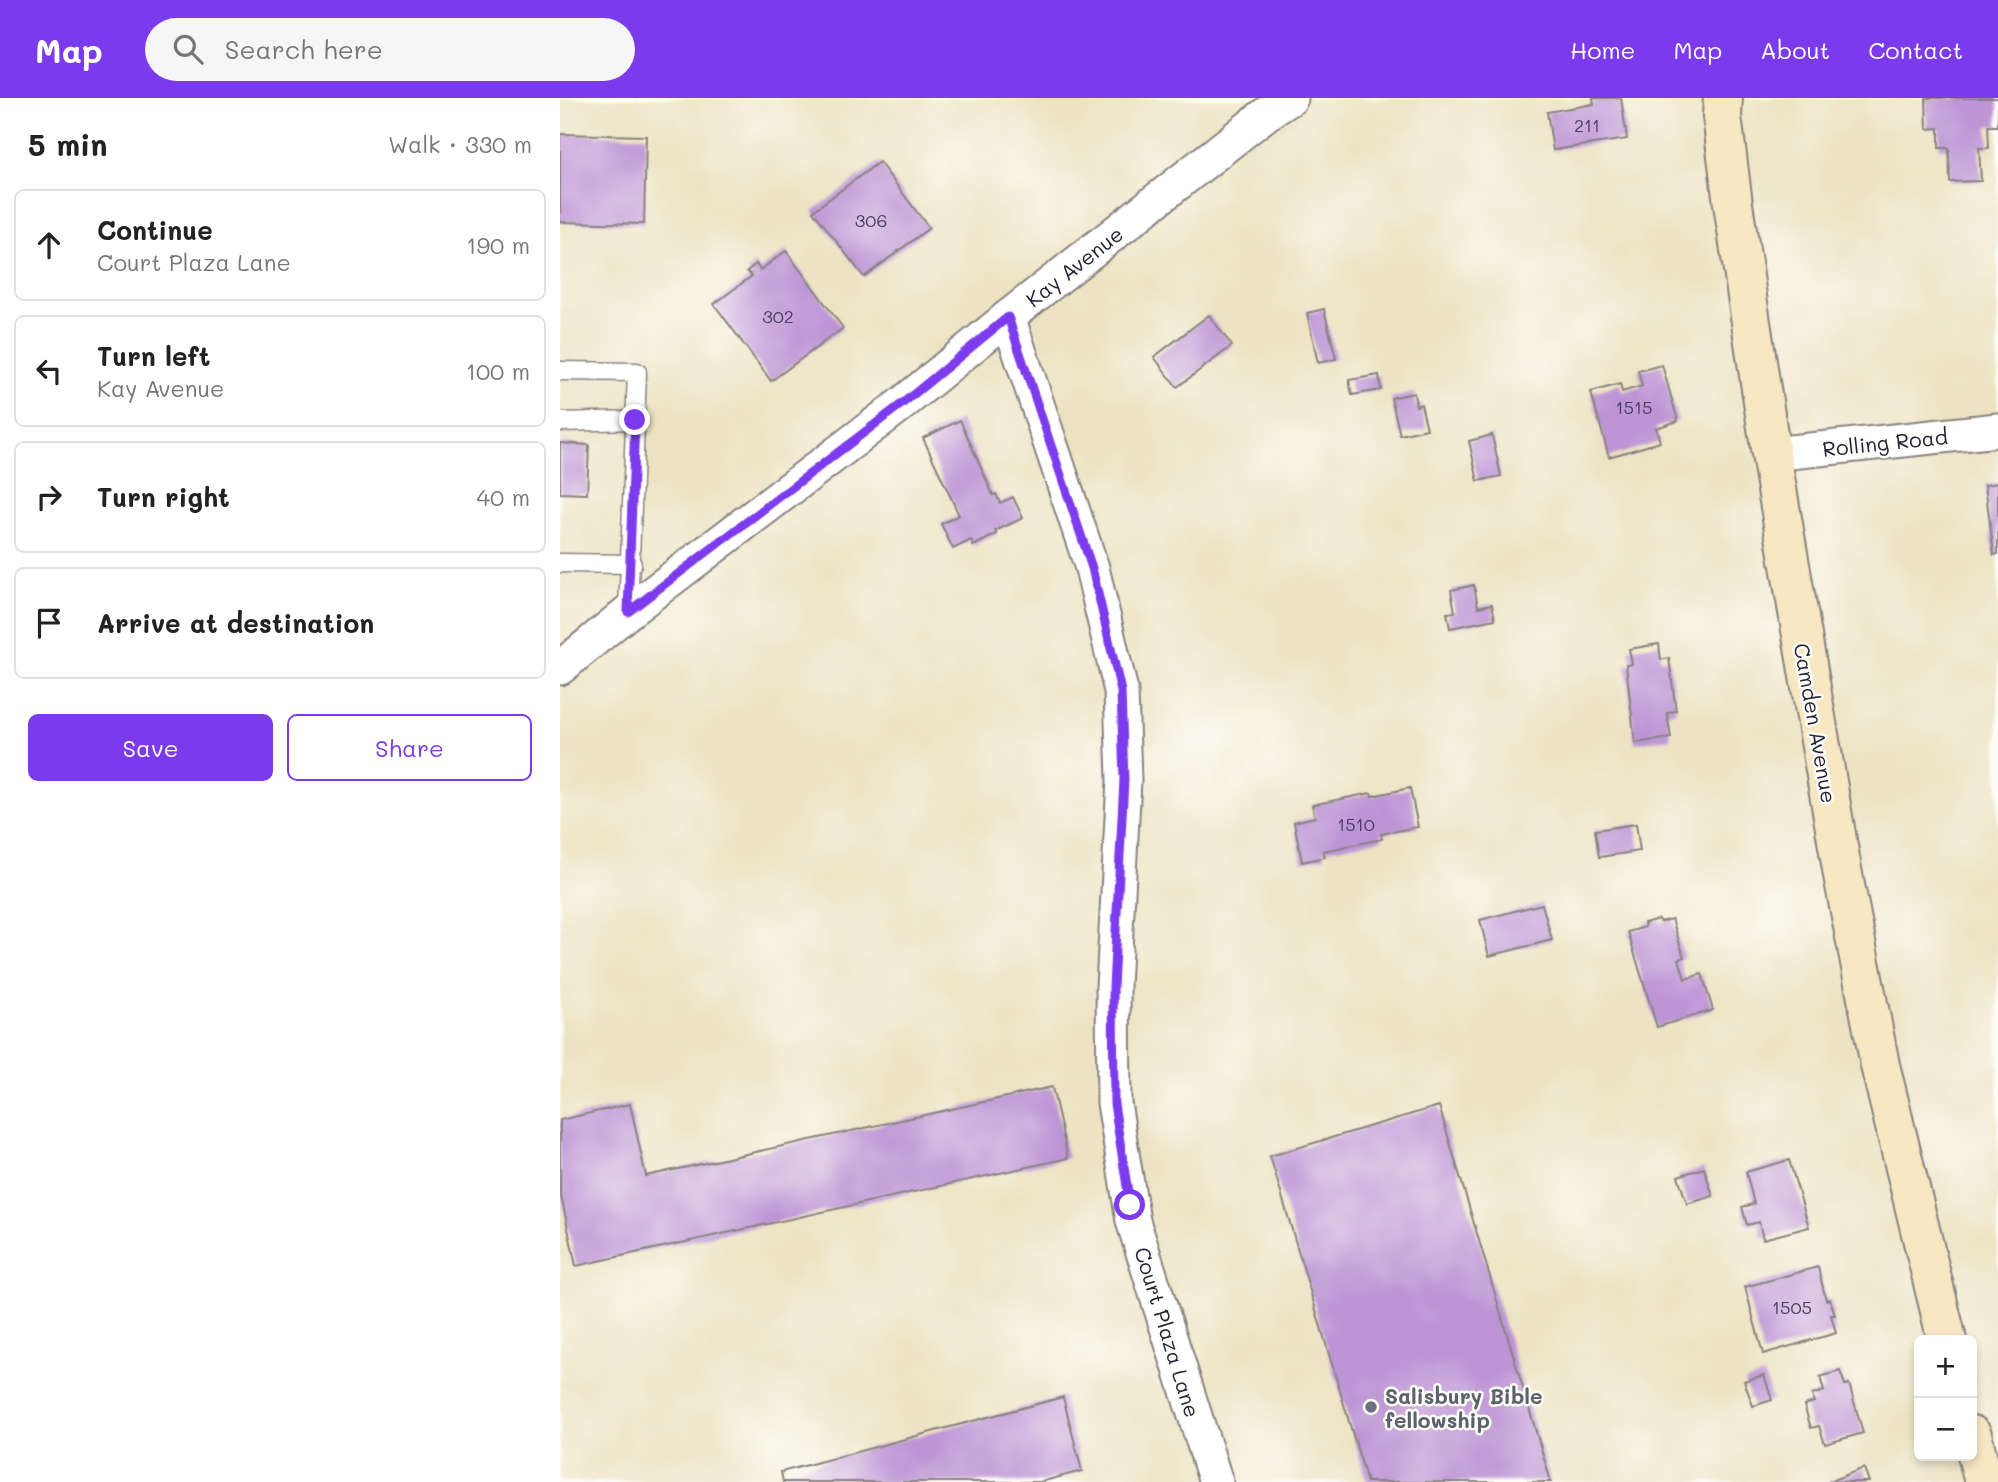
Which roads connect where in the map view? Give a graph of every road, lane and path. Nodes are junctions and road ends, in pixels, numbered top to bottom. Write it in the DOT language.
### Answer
graph roads {
  1 [pos="1291,98"];
  2 [pos="1723,98"];
  3 [pos="1008,317"];
  4 [pos="560,371"];
  5 [pos="635,420"];
  6 [pos="560,422"];
  7 [pos="1998,430"];
  8 [pos="1771,454"];
  9 [pos="560,563"];
  10 [pos="632,564"];
  11 [pos="628,612"];
  12 [pos="560,668"];
  13 [pos="1946,1335"];
  14 [pos="1977,1455"];
  15 [pos="1216,1482"];
  16 [pos="1984,1482"];
  1 -- 3 [label="street, Kay Avenue"];
  2 -- 8 [label="street, Camden Avenue"];
  3 -- 11 [label="street, Kay Avenue"];
  3 -- 15 [label="street, Court Plaza Lane"];
  4 -- 5 [label="lane"];
  5 -- 6 [label="lane"];
  5 -- 10 [label="lane"];
  7 -- 8 [label="street, Rolling Road"];
  8 -- 13 [label="street, Camden Avenue"];
  9 -- 10 [label="lane"];
  10 -- 11 [label="lane"];
  11 -- 12 [label="street, Kay Avenue"];
  14 -- 16 [label="street"];
}
